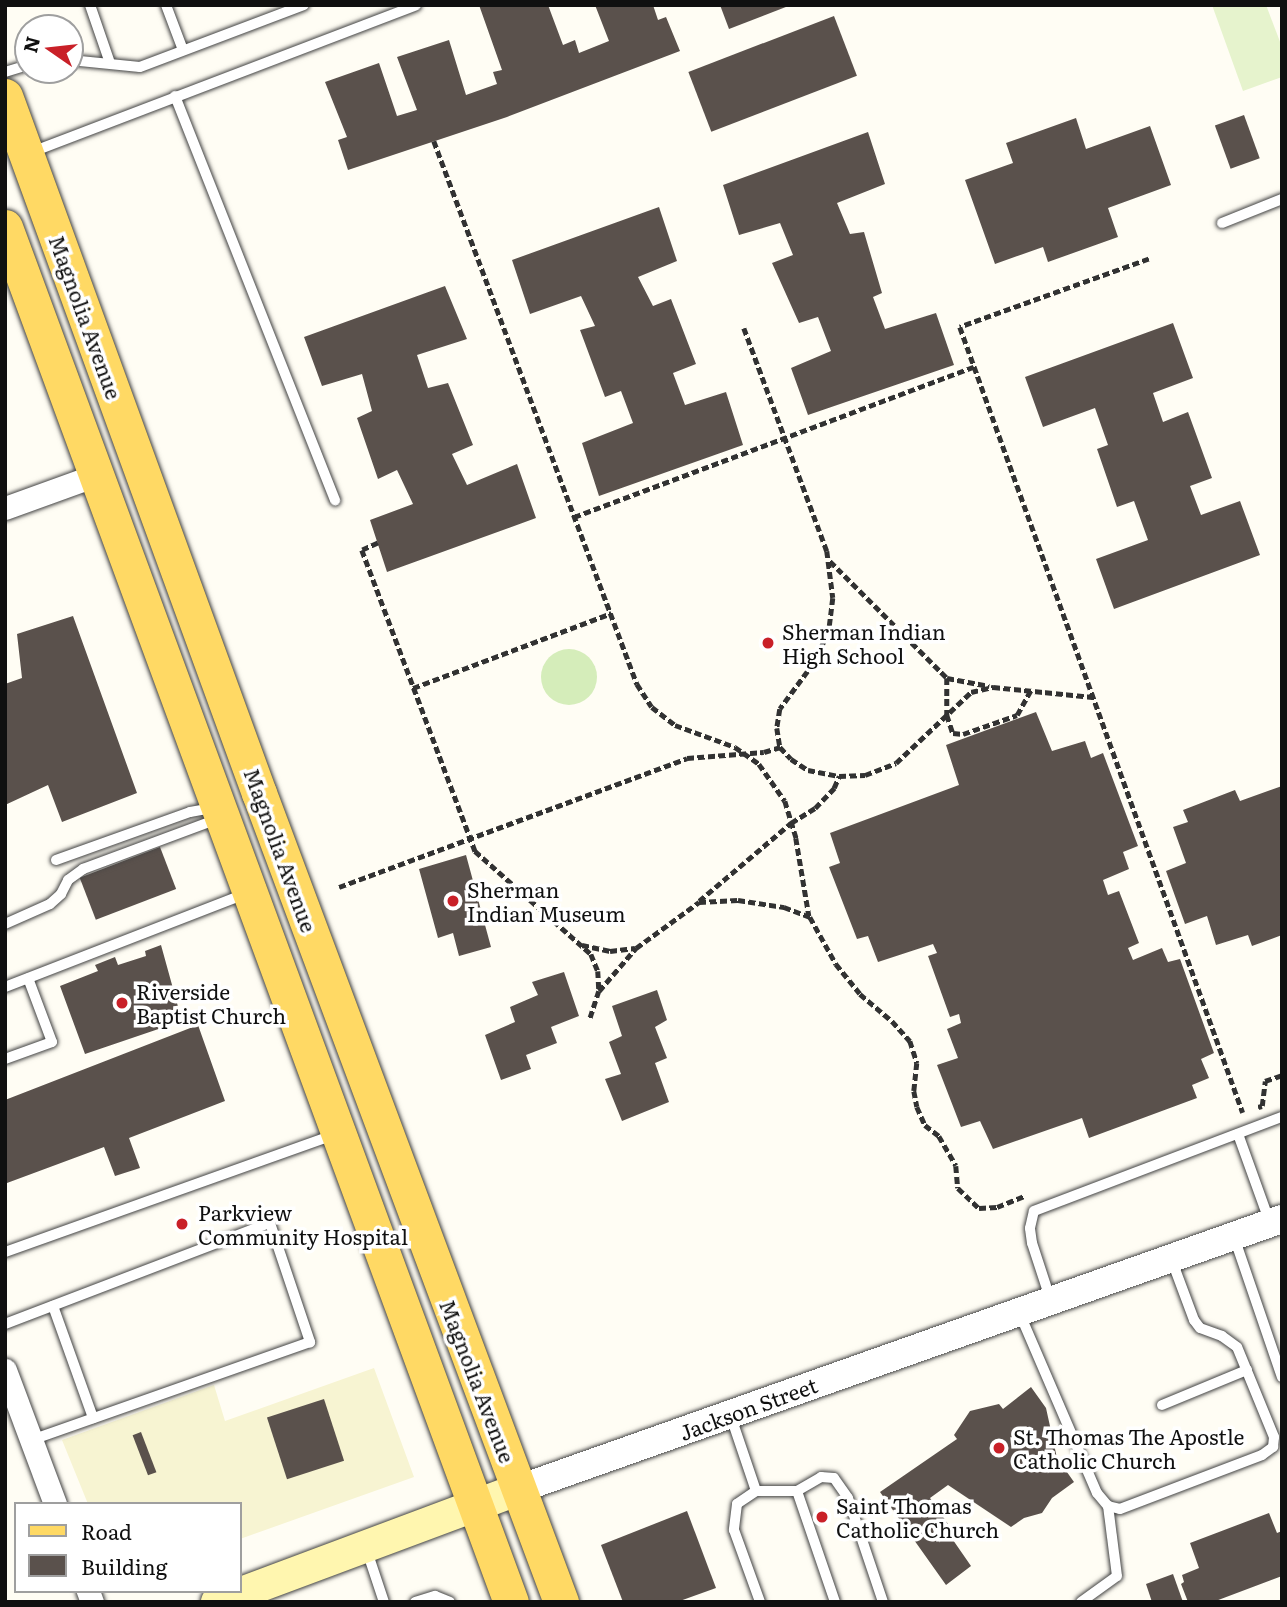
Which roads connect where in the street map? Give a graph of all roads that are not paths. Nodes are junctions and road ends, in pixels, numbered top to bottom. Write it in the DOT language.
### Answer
graph roads {
  1 [pos="90,5"];
  2 [pos="166,5"];
  3 [pos="304,5"];
  4 [pos="416,5"];
  5 [pos="183,50"];
  6 [pos="84,61"];
  7 [pos="110,64"];
  8 [pos="5,96"];
  9 [pos="175,96"];
  10 [pos="26,154"];
  11 [pos="1282,199"];
  12 [pos="1222,223"];
  13 [pos="5,227"];
  14 [pos="96,475"];
  15 [pos="335,499"];
  16 [pos="5,507"];
  17 [pos="260,793"];
  18 [pos="220,812"];
  19 [pos="56,860"];
  20 [pos="249,892"];
  21 [pos="5,924"];
  22 [pos="28,978"];
  23 [pos="5,987"];
  24 [pos="5,1059"];
  25 [pos="1282,1117"];
  26 [pos="339,1133"];
  27 [pos="1238,1134"];
  28 [pos="1276,1221"];
  29 [pos="1234,1236"];
  30 [pos="5,1252"];
  31 [pos="1171,1258"];
  32 [pos="1051,1301"];
  33 [pos="52,1306"];
  34 [pos="1019,1312"];
  35 [pos="5,1324"];
  36 [pos="5,1370"];
  37 [pos="1247,1370"];
  38 [pos="1282,1377"];
  39 [pos="1162,1405"];
  40 [pos="730,1414"];
  41 [pos="93,1418"];
  42 [pos="31,1440"];
  43 [pos="519,1489"];
  44 [pos="756,1491"];
  45 [pos="797,1491"];
  46 [pos="54,1502"];
  47 [pos="476,1505"];
  48 [pos="1108,1506"];
  49 [pos="365,1546"];
  50 [pos="251,1595"];
  51 [pos="217,1602"];
  52 [pos="384,1602"];
  53 [pos="415,1602"];
  54 [pos="450,1602"];
  55 [pos="511,1602"];
  56 [pos="561,1602"];
  57 [pos="760,1602"];
  58 [pos="835,1602"];
  59 [pos="883,1602"];
  60 [pos="1081,1602"];
  1 -- 7 [label="lane"];
  2 -- 5 [label="lane"];
  3 -- 5 [label="lane"];
  4 -- 9 [label="lane"];
  5 -- 7 [label="lane"];
  6 -- 7 [label="lane"];
  8 -- 10 [label="main road, Magnolia Avenue"];
  9 -- 10 [label="lane"];
  9 -- 15 [label="lane"];
  10 -- 17 [label="main road, Magnolia Avenue"];
  11 -- 12 [label="lane"];
  13 -- 14 [label="main road, Magnolia Avenue"];
  14 -- 16 [label="street"];
  14 -- 18 [label="main road, Magnolia Avenue"];
  17 -- 18 [label="main road"];
  17 -- 43 [label="main road, Magnolia Avenue"];
  18 -- 19 [label="lane"];
  18 -- 20 [label="main road, Magnolia Avenue"];
  18 -- 21 [label="lane"];
  20 -- 22 [label="lane"];
  20 -- 26 [label="main road, Magnolia Avenue"];
  22 -- 23 [label="lane"];
  22 -- 24 [label="lane"];
  25 -- 27 [label="lane"];
  26 -- 30 [label="lane"];
  26 -- 47 [label="main road, Magnolia Avenue"];
  27 -- 28 [label="lane"];
  27 -- 32 [label="lane"];
  28 -- 29 [label="street, Jackson Street"];
  29 -- 31 [label="street, Jackson Street"];
  29 -- 38 [label="lane"];
  31 -- 32 [label="street, Jackson Street"];
  31 -- 37 [label="lane"];
  32 -- 34 [label="street, Jackson Street"];
  33 -- 35 [label="lane"];
  33 -- 41 [label="lane"];
  33 -- 41 [label="lane"];
  34 -- 40 [label="street, Jackson Street"];
  34 -- 48 [label="lane"];
  36 -- 42 [label="street"];
  37 -- 39 [label="lane"];
  37 -- 48 [label="lane"];
  40 -- 43 [label="street, Jackson Street"];
  40 -- 44 [label="lane"];
  41 -- 42 [label="lane"];
  42 -- 46 [label="street"];
  43 -- 47 [label="main road, Jackson Street"];
  43 -- 56 [label="main road, Magnolia Avenue"];
  44 -- 45 [label="lane"];
  44 -- 57 [label="lane"];
  45 -- 58 [label="lane"];
  45 -- 59 [label="lane"];
  47 -- 49 [label="main road, Jackson Street"];
  47 -- 55 [label="main road, Magnolia Avenue"];
  48 -- 60 [label="lane"];
  49 -- 50 [label="main road, Jackson Street"];
  49 -- 52 [label="lane"];
  50 -- 51 [label="main road, Jackson Street"];
  53 -- 54 [label="lane"];
}
